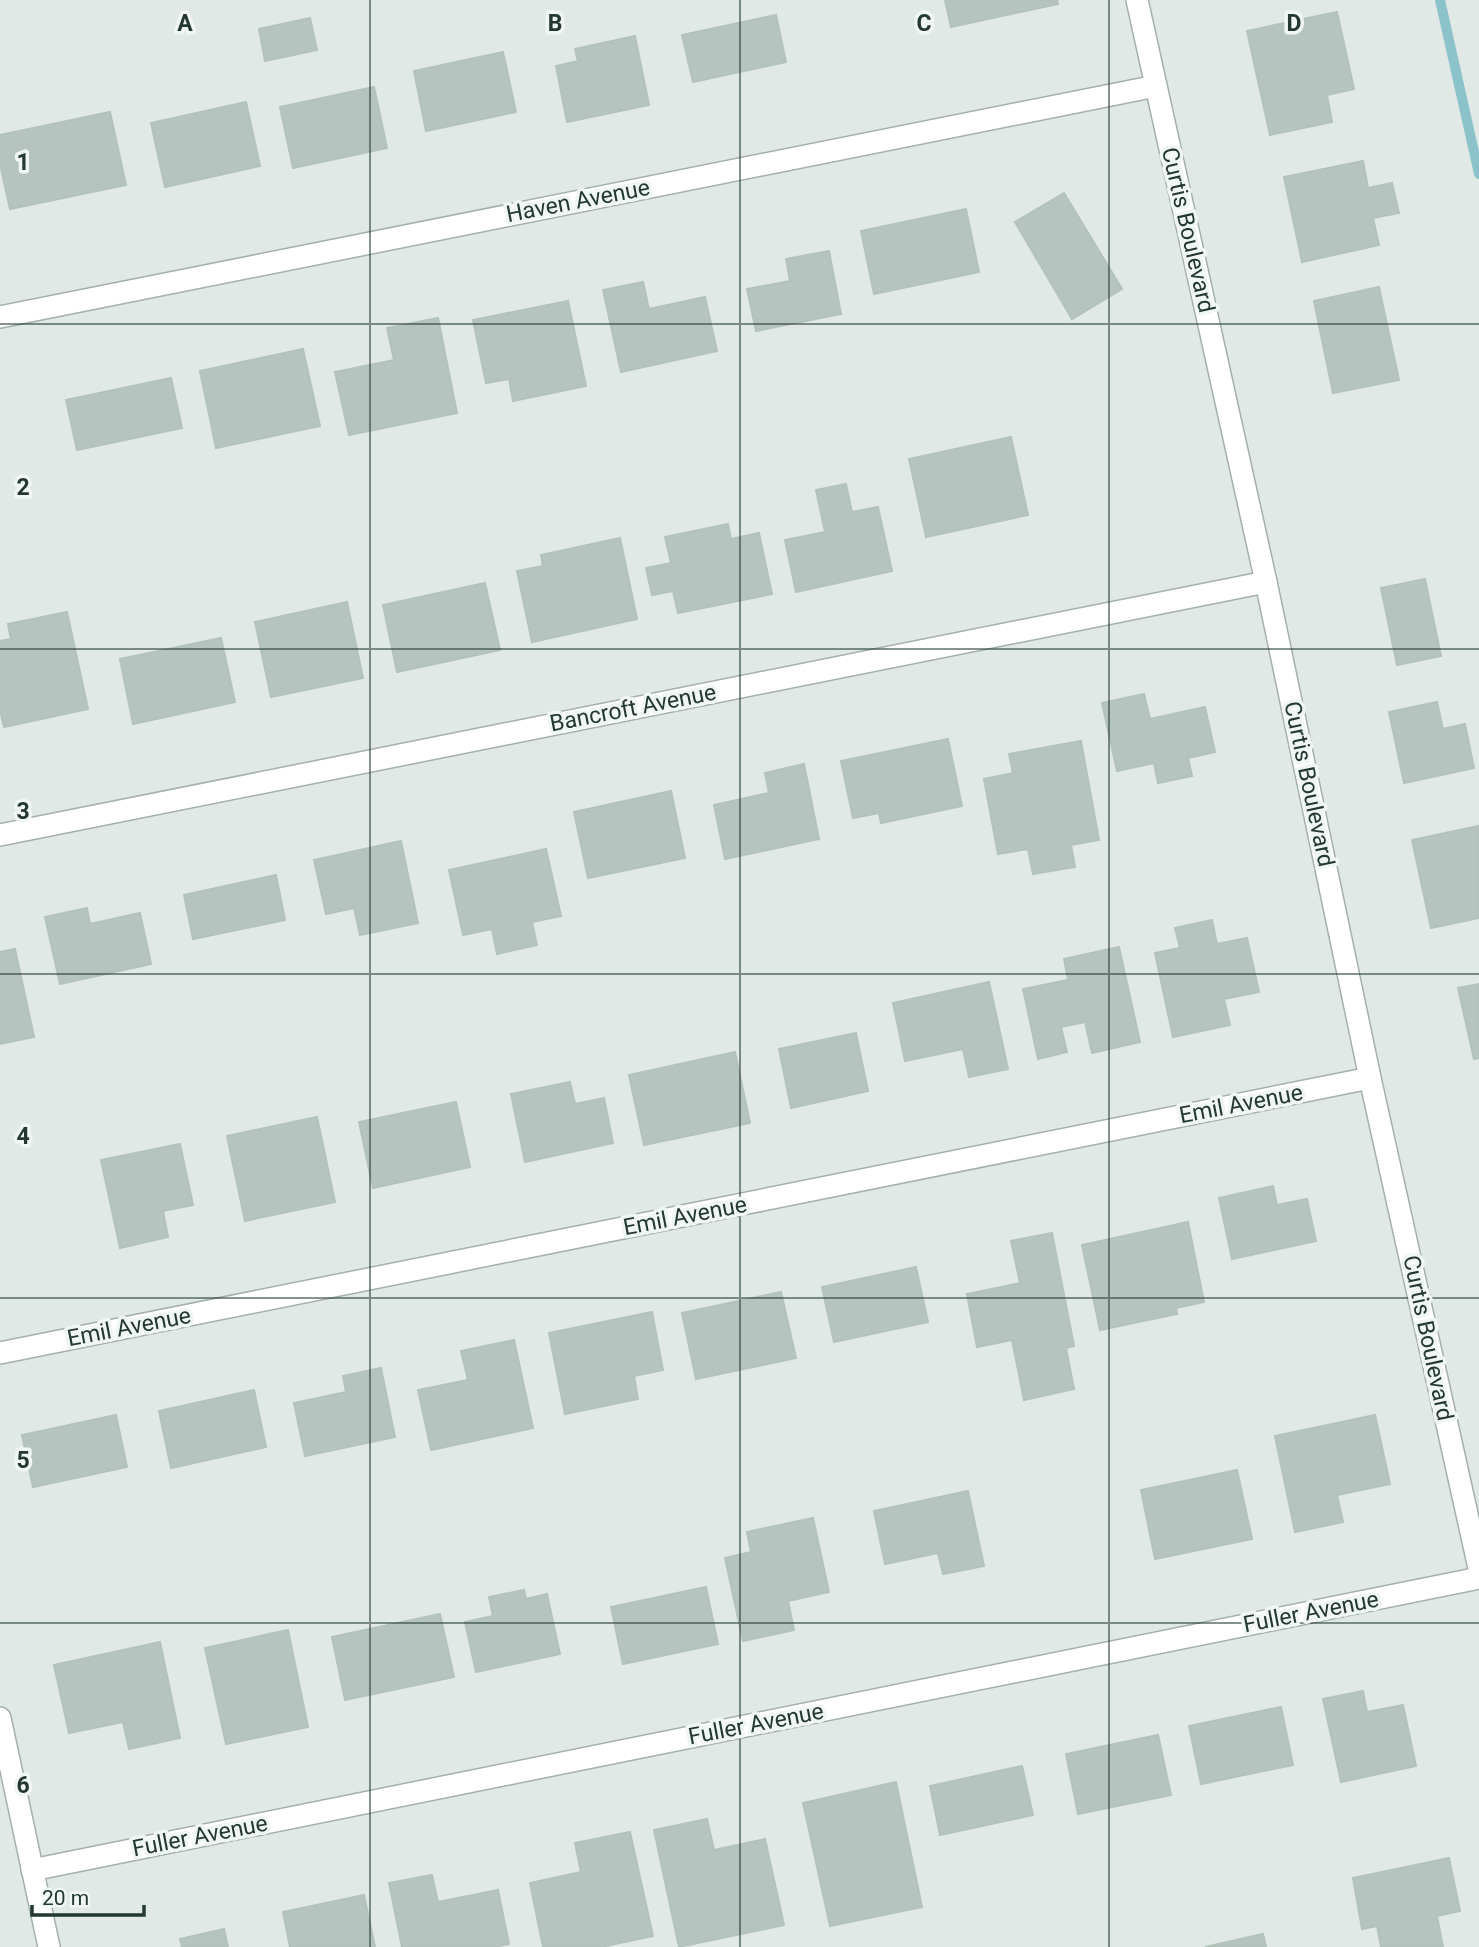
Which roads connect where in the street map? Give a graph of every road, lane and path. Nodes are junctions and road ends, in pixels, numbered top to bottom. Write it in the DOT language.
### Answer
graph roads {
  1 [pos="1137,0"];
  2 [pos="1156,86"];
  3 [pos="0,317"];
  4 [pos="1266,582"];
  5 [pos="0,835"];
  6 [pos="1370,1078"];
  7 [pos="0,1353"];
  8 [pos="1479,1568"];
  9 [pos="1479,1578"];
  10 [pos="0,1718"];
  11 [pos="32,1870"];
  12 [pos="49,1947"];
  1 -- 2 [label="street, Curtis Boulevard"];
  2 -- 3 [label="street, Haven Avenue"];
  2 -- 4 [label="street, Curtis Boulevard"];
  4 -- 5 [label="street, Bancroft Avenue"];
  4 -- 6 [label="street, Curtis Boulevard"];
  6 -- 7 [label="street, Emil Avenue"];
  6 -- 8 [label="street, Curtis Boulevard"];
  9 -- 11 [label="street, Fuller Avenue"];
  10 -- 11 [label="street"];
  11 -- 12 [label="street"];
}
